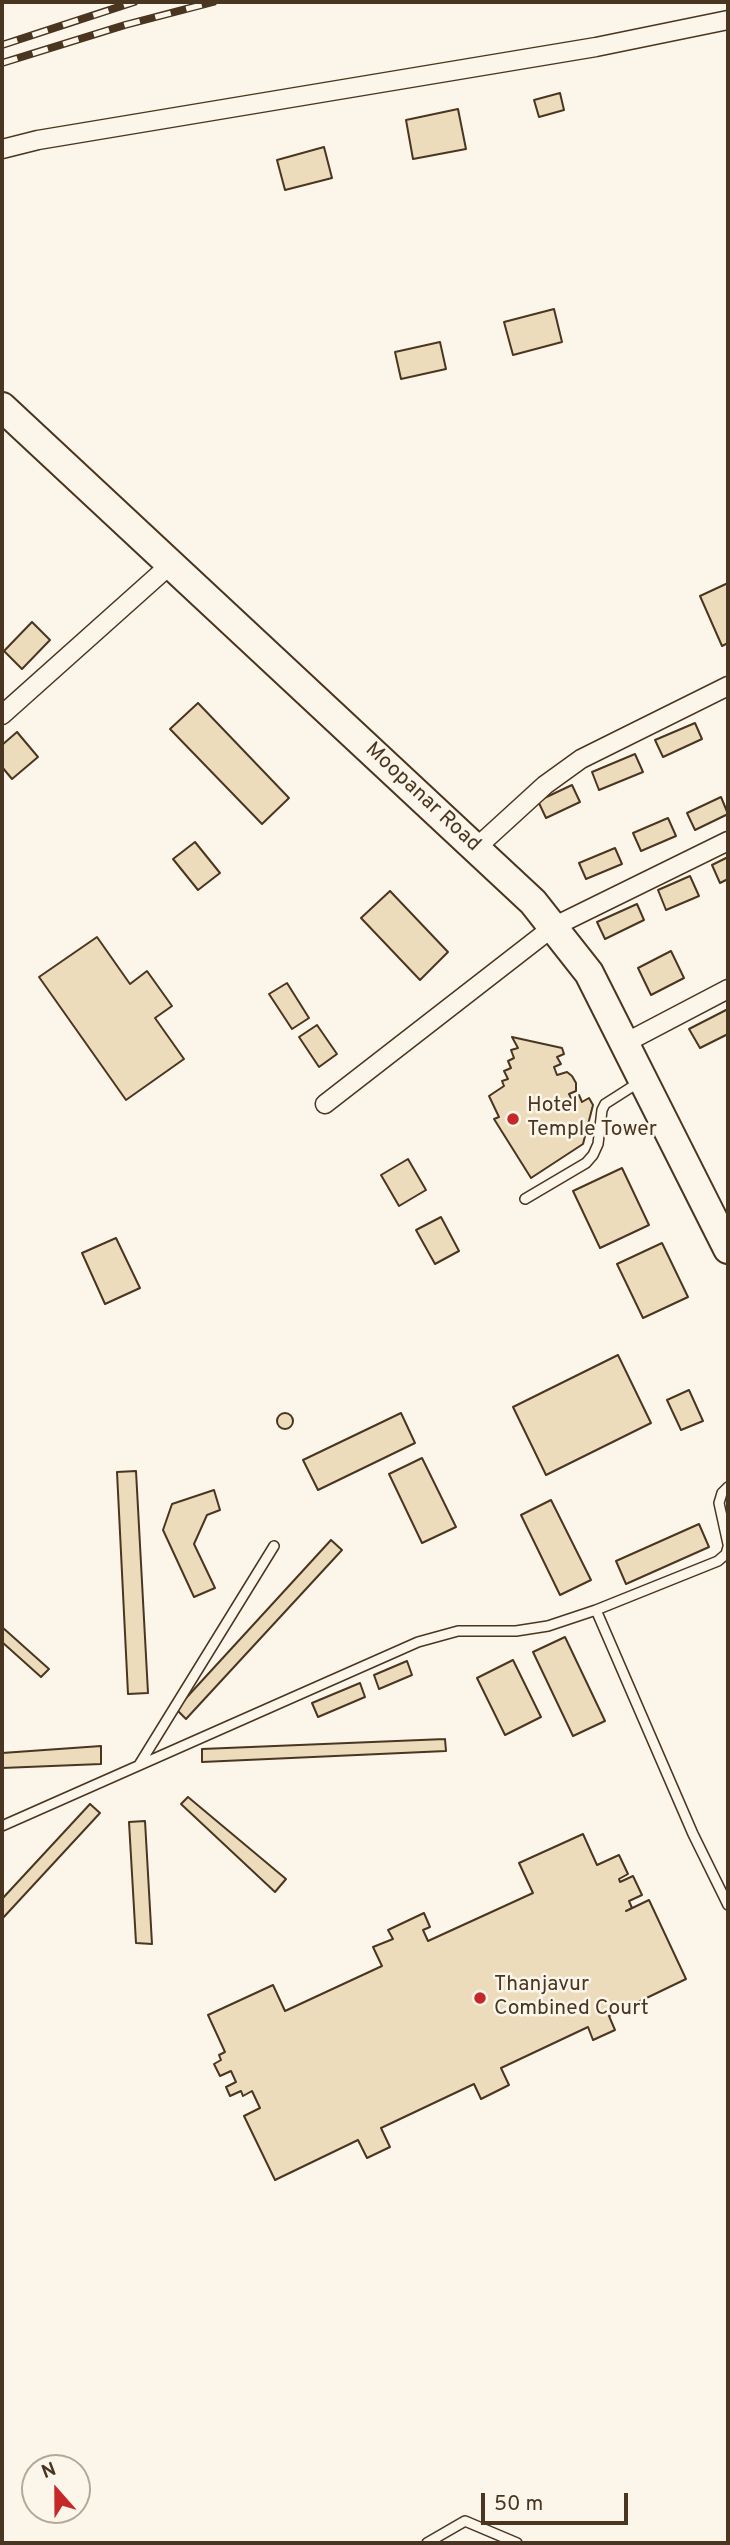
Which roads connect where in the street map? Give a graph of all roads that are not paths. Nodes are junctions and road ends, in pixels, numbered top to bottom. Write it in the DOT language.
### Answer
graph roads {
  1 [pos="728,20"];
  2 [pos="2,149"];
  3 [pos="7,415"];
  4 [pos="171,564"];
  5 [pos="728,686"];
  6 [pos="2,715"];
  7 [pos="728,841"];
  8 [pos="476,848"];
  9 [pos="553,927"];
  10 [pos="728,989"];
  11 [pos="625,1043"];
  12 [pos="643,1080"];
  13 [pos="325,1104"];
  14 [pos="525,1199"];
  15 [pos="728,1249"];
  16 [pos="728,1487"];
  17 [pos="728,1545"];
  18 [pos="274,1546"];
  19 [pos="596,1611"];
  20 [pos="139,1765"];
  21 [pos="2,1826"];
  22 [pos="728,1905"];
  23 [pos="427,2543"];
  24 [pos="517,2543"];
  1 -- 2 [label="street"];
  3 -- 4 [label="main road, Moopanar Road"];
  4 -- 6 [label="street"];
  4 -- 8 [label="main road, Moopanar Road"];
  5 -- 8 [label="street"];
  7 -- 9 [label="street"];
  8 -- 9 [label="main road, Moopanar Road"];
  9 -- 11 [label="main road, Moopanar Road"];
  9 -- 13 [label="street"];
  10 -- 11 [label="street"];
  11 -- 12 [label="main road, Moopanar Road"];
  12 -- 14 [label="lane"];
  12 -- 15 [label="main road, Moopanar Road"];
  16 -- 17 [label="lane"];
  17 -- 19 [label="lane"];
  18 -- 20 [label="lane"];
  19 -- 20 [label="lane"];
  19 -- 22 [label="lane"];
  20 -- 21 [label="lane"];
  23 -- 24 [label="lane"];
}
